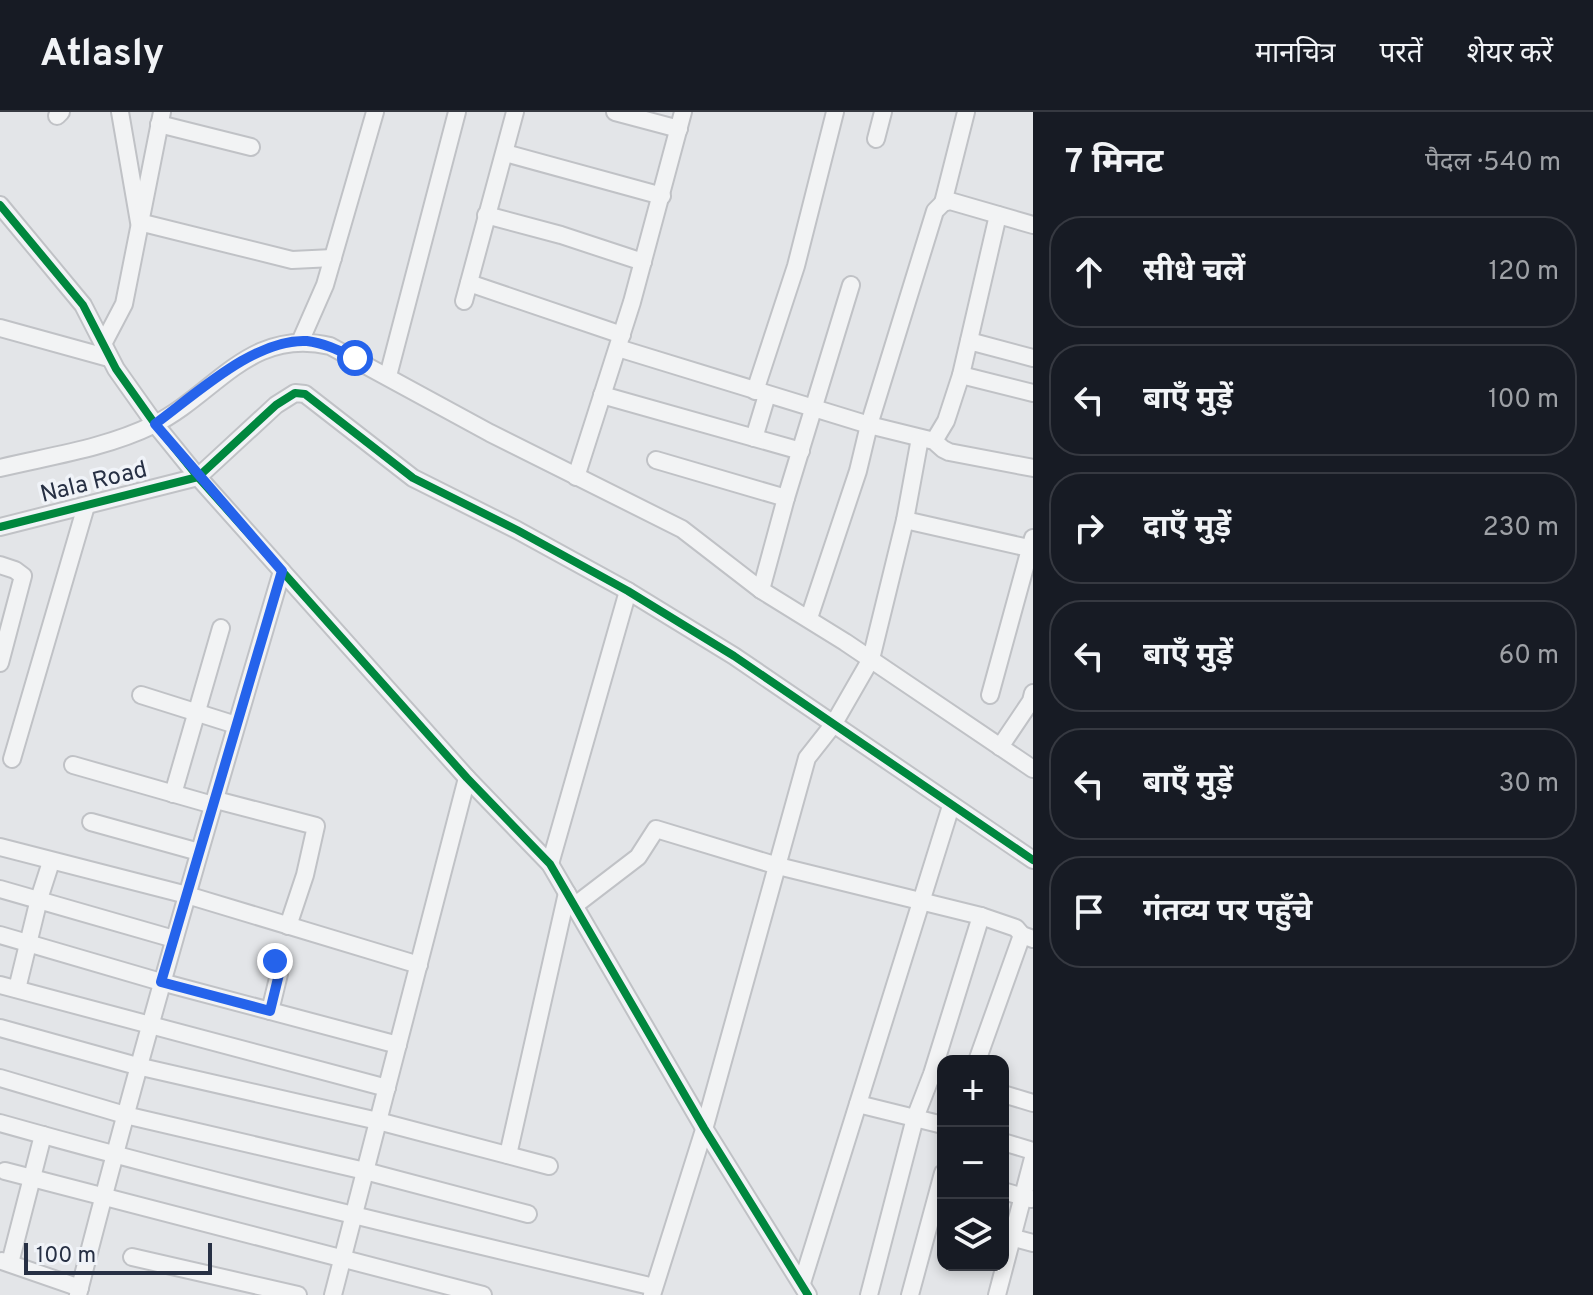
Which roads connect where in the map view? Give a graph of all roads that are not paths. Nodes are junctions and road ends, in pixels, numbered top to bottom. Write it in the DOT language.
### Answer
graph roads {
  1 [pos="120,112"];
  2 [pos="375,112"];
  3 [pos="457,112"];
  4 [pos="515,112"];
  5 [pos="615,112"];
  6 [pos="683,112"];
  7 [pos="835,112"];
  8 [pos="883,112"];
  9 [pos="966,112"];
  10 [pos="161,118"];
  11 [pos="679,129"];
  12 [pos="876,139"];
  13 [pos="251,147"];
  14 [pos="505,153"];
  15 [pos="662,196"];
  16 [pos="943,203"];
  17 [pos="0,205"];
  18 [pos="486,215"];
  19 [pos="998,215"];
  20 [pos="139,222"];
  21 [pos="1033,225"];
  22 [pos="333,258"];
  23 [pos="643,262"];
  24 [pos="469,283"];
  25 [pos="851,285"];
  26 [pos="464,301"];
  27 [pos="0,328"];
  28 [pos="620,341"];
  29 [pos="969,341"];
  30 [pos="300,342"];
  31 [pos="106,351"];
  32 [pos="1033,358"];
  33 [pos="961,375"];
  34 [pos="388,376"];
  35 [pos="761,393"];
  36 [pos="1033,393"];
  37 [pos="602,395"];
  38 [pos="814,408"];
  39 [pos="869,425"];
  40 [pos="157,427"];
  41 [pos="754,438"];
  42 [pos="927,439"];
  43 [pos="801,451"];
  44 [pos="656,460"];
  45 [pos="0,468"];
  46 [pos="1033,468"];
  47 [pos="194,473"];
  48 [pos="576,477"];
  49 [pos="786,498"];
  50 [pos="86,506"];
  51 [pos="905,520"];
  52 [pos="0,527"];
  53 [pos="1032,545"];
  54 [pos="0,565"];
  55 [pos="282,571"];
  56 [pos="761,590"];
  57 [pos="628,591"];
  58 [pos="809,618"];
  59 [pos="221,628"];
  60 [pos="871,659"];
  61 [pos="0,663"];
  62 [pos="1033,693"];
  63 [pos="141,695"];
  64 [pos="990,695"];
  65 [pos="196,712"];
  66 [pos="236,725"];
  67 [pos="833,725"];
  68 [pos="1000,747"];
  69 [pos="12,759"];
  70 [pos="73,765"];
  71 [pos="1033,769"];
  72 [pos="467,778"];
  73 [pos="173,794"];
  74 [pos="213,805"];
  75 [pos="951,806"];
  76 [pos="91,822"];
  77 [pos="0,847"];
  78 [pos="199,852"];
  79 [pos="1033,860"];
  80 [pos="51,862"];
  81 [pos="550,864"];
  82 [pos="778,866"];
  83 [pos="0,889"];
  84 [pos="187,895"];
  85 [pos="39,899"];
  86 [pos="570,899"];
  87 [pos="920,902"];
  88 [pos="981,916"];
  89 [pos="288,926"];
  90 [pos="0,935"];
  91 [pos="1027,937"];
  92 [pos="174,939"];
  93 [pos="27,942"];
  94 [pos="275,961"];
  95 [pos="419,965"];
  96 [pos="161,982"];
  97 [pos="8,987"];
  98 [pos="270,1011"];
  99 [pos="149,1023"];
  100 [pos="0,1028"];
  101 [pos="398,1045"];
  102 [pos="943,1055"];
  103 [pos="979,1055"];
  104 [pos="137,1066"];
  105 [pos="937,1076"];
  106 [pos="0,1078"];
  107 [pos="387,1088"];
  108 [pos="1009,1096"];
  109 [pos="1033,1103"];
  110 [pos="858,1104"];
  111 [pos="125,1115"];
  112 [pos="915,1118"];
  113 [pos="378,1121"];
  114 [pos="0,1123"];
  115 [pos="937,1124"];
  116 [pos="704,1128"];
  117 [pos="43,1135"];
  118 [pos="1009,1144"];
  119 [pos="1033,1151"];
  120 [pos="116,1155"];
  121 [pos="508,1155"];
  122 [pos="1033,1158"];
  123 [pos="549,1166"];
  124 [pos="5,1171"];
  125 [pos="365,1171"];
  126 [pos="32,1178"];
  127 [pos="103,1196"];
  128 [pos="1028,1198"];
  129 [pos="528,1214"];
  130 [pos="354,1215"];
  131 [pos="937,1217"];
  132 [pos="1009,1235"];
  133 [pos="1009,1237"];
  134 [pos="1033,1243"];
  135 [pos="132,1257"];
  136 [pos="343,1260"];
  137 [pos="5,1262"];
  138 [pos="1002,1271"];
  139 [pos="653,1291"];
  140 [pos="79,1292"];
  141 [pos="806,1292"];
  142 [pos="298,1295"];
  143 [pos="333,1295"];
  144 [pos="483,1295"];
  145 [pos="869,1295"];
  146 [pos="910,1295"];
  147 [pos="997,1295"];
  1 -- 20 [label="street"];
  2 -- 22 [label="street"];
  3 -- 34 [label="street"];
  4 -- 14 [label="street"];
  5 -- 11 [label="street"];
  6 -- 11 [label="street"];
  7 -- 35 [label="street"];
  8 -- 12 [label="street"];
  9 -- 16 [label="street"];
  10 -- 13 [label="street"];
  10 -- 20 [label="street"];
  11 -- 15 [label="street"];
  14 -- 15 [label="street"];
  14 -- 18 [label="street"];
  15 -- 23 [label="street"];
  16 -- 19 [label="street"];
  16 -- 39 [label="street"];
  17 -- 31 [label="street"];
  18 -- 23 [label="street"];
  18 -- 24 [label="street"];
  19 -- 21 [label="street"];
  19 -- 29 [label="street"];
  20 -- 22 [label="street"];
  20 -- 31 [label="street"];
  22 -- 30 [label="street"];
  23 -- 28 [label="street"];
  24 -- 26 [label="street"];
  24 -- 28 [label="street"];
  25 -- 38 [label="street"];
  27 -- 31 [label="street"];
  28 -- 35 [label="street"];
  28 -- 37 [label="street"];
  29 -- 32 [label="street"];
  29 -- 33 [label="street"];
  30 -- 34 [label="street"];
  30 -- 40 [label="street"];
  31 -- 40 [label="street"];
  33 -- 36 [label="street"];
  33 -- 42 [label="street"];
  34 -- 48 [label="street"];
  35 -- 38 [label="street"];
  35 -- 41 [label="street"];
  37 -- 41 [label="street"];
  37 -- 48 [label="street"];
  38 -- 39 [label="street"];
  38 -- 43 [label="street"];
  39 -- 42 [label="street"];
  39 -- 58 [label="street"];
  40 -- 45 [label="street"];
  40 -- 47 [label="street"];
  41 -- 43 [label="street"];
  42 -- 46 [label="street"];
  42 -- 51 [label="street"];
  43 -- 49 [label="street"];
  44 -- 49 [label="street"];
  47 -- 50 [label="street, Nala Road"];
  47 -- 55 [label="street"];
  47 -- 57 [label="street"];
  48 -- 56 [label="street"];
  49 -- 56 [label="street"];
  50 -- 52 [label="street, Nala Road"];
  50 -- 69 [label="street"];
  51 -- 53 [label="street"];
  51 -- 60 [label="street"];
  53 -- 64 [label="street"];
  54 -- 61 [label="street"];
  55 -- 66 [label="street"];
  55 -- 72 [label="street"];
  56 -- 58 [label="street"];
  57 -- 67 [label="street"];
  57 -- 81 [label="street"];
  58 -- 60 [label="street"];
  59 -- 65 [label="street"];
  60 -- 67 [label="street"];
  60 -- 68 [label="street"];
  62 -- 68 [label="street"];
  63 -- 65 [label="street"];
  65 -- 66 [label="street"];
  65 -- 73 [label="street"];
  66 -- 74 [label="street"];
  67 -- 75 [label="street"];
  67 -- 82 [label="street"];
  68 -- 71 [label="street"];
  70 -- 73 [label="street"];
  72 -- 81 [label="street"];
  72 -- 95 [label="street"];
  73 -- 74 [label="street"];
  74 -- 78 [label="street"];
  74 -- 89 [label="street"];
  75 -- 79 [label="street"];
  75 -- 87 [label="street"];
  76 -- 78 [label="street"];
  77 -- 80 [label="street"];
  78 -- 84 [label="street"];
  80 -- 84 [label="street"];
  80 -- 85 [label="street"];
  81 -- 86 [label="street"];
  82 -- 86 [label="street"];
  82 -- 87 [label="street"];
  82 -- 116 [label="street"];
  83 -- 85 [label="street"];
  84 -- 89 [label="street"];
  84 -- 92 [label="street"];
  85 -- 92 [label="street"];
  85 -- 93 [label="street"];
  86 -- 116 [label="street"];
  86 -- 121 [label="street"];
  87 -- 88 [label="street"];
  87 -- 110 [label="street"];
  88 -- 91 [label="street"];
  88 -- 102 [label="street"];
  89 -- 95 [label="street"];
  90 -- 93 [label="street"];
  91 -- 103 [label="street"];
  92 -- 96 [label="street"];
  93 -- 96 [label="street"];
  93 -- 97 [label="street"];
  94 -- 98 [label="street"];
  95 -- 101 [label="street"];
  96 -- 98 [label="street"];
  96 -- 99 [label="street"];
  97 -- 99 [label="street"];
  98 -- 101 [label="street"];
  99 -- 104 [label="street"];
  99 -- 107 [label="street"];
  100 -- 104 [label="street"];
  101 -- 107 [label="street"];
  104 -- 111 [label="street"];
  104 -- 113 [label="street"];
  105 -- 112 [label="street"];
  106 -- 111 [label="street"];
  107 -- 113 [label="street"];
  108 -- 109 [label="street"];
  110 -- 112 [label="street"];
  110 -- 141 [label="street"];
  111 -- 120 [label="street"];
  111 -- 125 [label="street"];
  112 -- 115 [label="street"];
  112 -- 145 [label="street"];
  113 -- 121 [label="street"];
  113 -- 125 [label="street"];
  114 -- 117 [label="street"];
  116 -- 139 [label="street"];
  116 -- 141 [label="street"];
  117 -- 120 [label="street"];
  117 -- 126 [label="street"];
  118 -- 119 [label="street"];
  120 -- 127 [label="street"];
  120 -- 130 [label="street"];
  121 -- 123 [label="street"];
  122 -- 128 [label="street"];
  124 -- 126 [label="street"];
  125 -- 129 [label="street"];
  125 -- 130 [label="street"];
  126 -- 127 [label="street"];
  126 -- 137 [label="street"];
  127 -- 136 [label="street"];
  127 -- 140 [label="street"];
  128 -- 132 [label="street"];
  130 -- 136 [label="street"];
  130 -- 139 [label="street"];
  131 -- 146 [label="street"];
  133 -- 134 [label="street"];
  135 -- 142 [label="street"];
  136 -- 143 [label="street"];
  136 -- 144 [label="street"];
  137 -- 140 [label="street"];
  138 -- 147 [label="street"];
}
